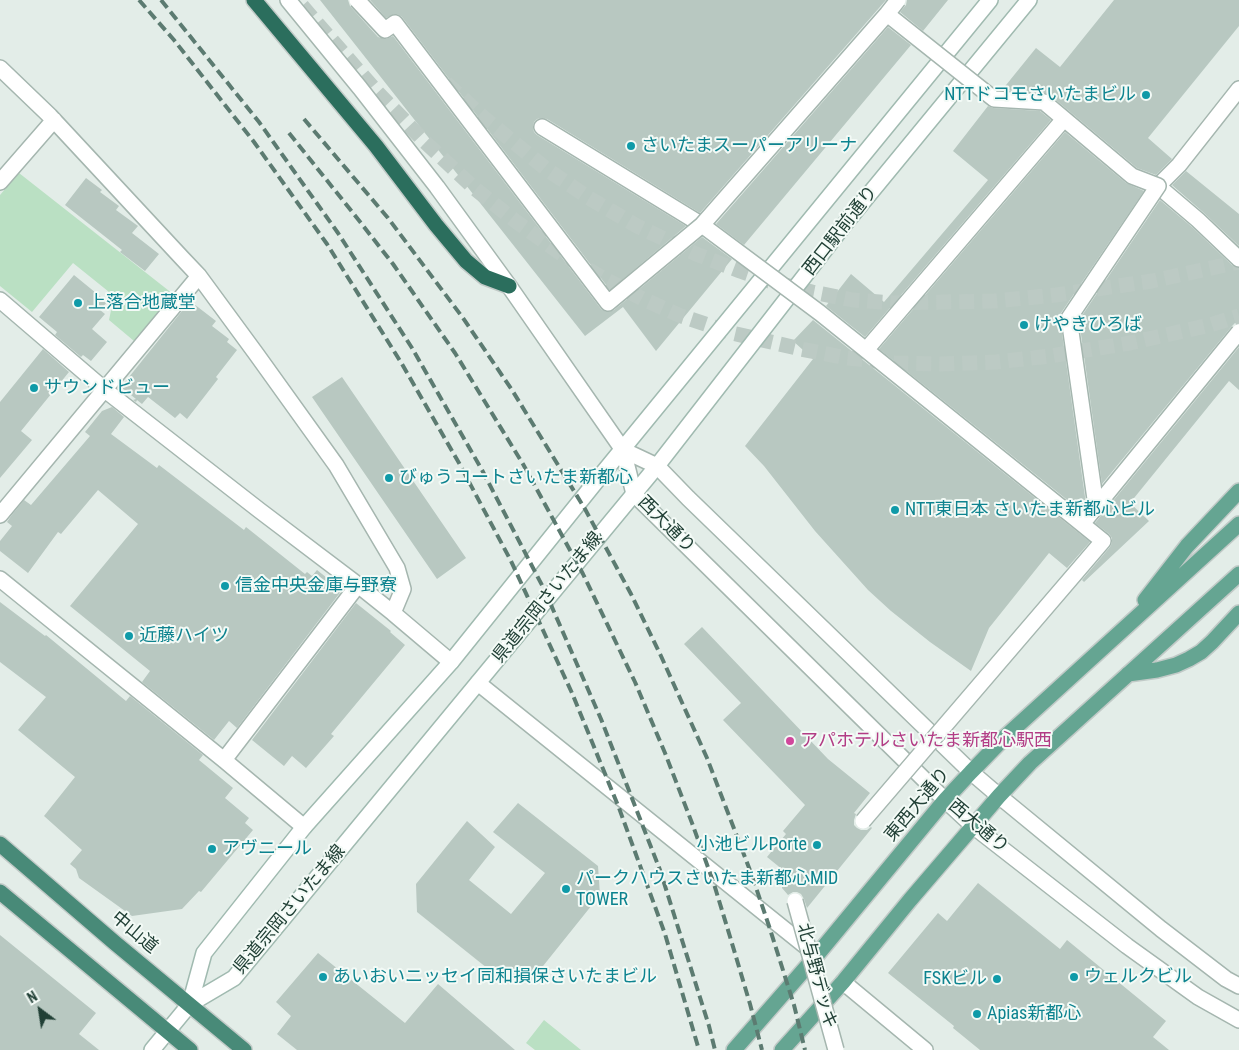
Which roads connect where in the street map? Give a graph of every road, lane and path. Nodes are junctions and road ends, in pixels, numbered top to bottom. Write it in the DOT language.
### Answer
graph roads {
  1 [pos="254,0"];
  2 [pos="288,0"];
  3 [pos="357,0"];
  4 [pos="898,0"];
  5 [pos="990,0"];
  6 [pos="1029,0"];
  7 [pos="888,14"];
  8 [pos="0,68"];
  9 [pos="1239,89"];
  10 [pos="1064,119"];
  11 [pos="54,120"];
  12 [pos="542,127"];
  13 [pos="0,182"];
  14 [pos="1158,186"];
  15 [pos="702,225"];
  16 [pos="1239,259"];
  17 [pos="199,276"];
  18 [pos="509,286"];
  19 [pos="0,300"];
  20 [pos="1239,332"];
  21 [pos="866,350"];
  22 [pos="105,390"];
  23 [pos="623,450"];
  24 [pos="657,466"];
  25 [pos="1239,490"];
  26 [pos="634,494"];
  27 [pos="1096,506"];
  28 [pos="0,515"];
  29 [pos="1082,524"];
  30 [pos="1239,524"];
  31 [pos="1239,574"];
  32 [pos="0,579"];
  33 [pos="358,585"];
  34 [pos="393,613"];
  35 [pos="1239,613"];
  36 [pos="1125,628"];
  37 [pos="451,662"];
  38 [pos="1128,674"];
  39 [pos="478,683"];
  40 [pos="224,760"];
  41 [pos="971,772"];
  42 [pos="998,796"];
  43 [pos="945,800"];
  44 [pos="863,820"];
  45 [pos="973,826"];
  46 [pos="304,827"];
  47 [pos="0,844"];
  48 [pos="0,892"];
  49 [pos="795,901"];
  50 [pos="817,956"];
  51 [pos="843,982"];
  52 [pos="1239,986"];
  53 [pos="190,1004"];
  54 [pos="1239,1020"];
  55 [pos="168,1032"];
  56 [pos="152,1050"];
  57 [pos="190,1050"];
  58 [pos="244,1050"];
  59 [pos="734,1050"];
  60 [pos="782,1050"];
  61 [pos="836,1050"];
  62 [pos="925,1050"];
  1 -- 18 [label="highway"];
  2 -- 18 [label="street"];
  3 -- 15 [label="street, bridge"];
  4 -- 7 [label="street, bridge"];
  5 -- 23 [label="street, 西口駅前通り"];
  6 -- 24 [label="street, 西口駅前通り"];
  7 -- 10 [label="street, bridge"];
  7 -- 15 [label="street, bridge"];
  8 -- 11 [label="street"];
  9 -- 14 [label="street"];
  10 -- 14 [label="street, bridge"];
  10 -- 21 [label="street, bridge"];
  11 -- 13 [label="street"];
  11 -- 17 [label="street"];
  12 -- 15 [label="street"];
  14 -- 16 [label="street"];
  14 -- 27 [label="street, bridge"];
  15 -- 21 [label="street, bridge"];
  17 -- 22 [label="street"];
  17 -- 34 [label="street"];
  18 -- 23 [label="street"];
  19 -- 22 [label="street"];
  20 -- 27 [label="street, bridge"];
  21 -- 29 [label="street, bridge"];
  22 -- 28 [label="street"];
  22 -- 33 [label="street"];
  23 -- 24 [label="street, 西大通り"];
  23 -- 26 [label="street, 西大通り"];
  23 -- 37 [label="street, 県道宗岡さいたま線"];
  24 -- 26 [label="street, 県道宗岡さいたま線"];
  24 -- 41 [label="street, 西大通り"];
  25 -- 36 [label="main road"];
  26 -- 39 [label="street, 県道宗岡さいたま線"];
  26 -- 43 [label="street, 西大通り"];
  27 -- 29 [label="street, bridge"];
  29 -- 44 [label="street, bridge"];
  30 -- 36 [label="main road, 東西大通り"];
  31 -- 38 [label="main road"];
  32 -- 40 [label="street"];
  33 -- 34 [label="street"];
  33 -- 40 [label="street"];
  34 -- 37 [label="street"];
  35 -- 38 [label="main road"];
  36 -- 41 [label="main road, 東西大通り"];
  37 -- 46 [label="street, 県道宗岡さいたま線"];
  38 -- 42 [label="main road"];
  39 -- 50 [label="street"];
  39 -- 53 [label="street, 県道宗岡さいたま線"];
  40 -- 46 [label="street"];
  41 -- 42 [label="street, 西大通り"];
  41 -- 43 [label="main road, 東西大通り"];
  42 -- 45 [label="main road"];
  42 -- 52 [label="street, 西大通り"];
  43 -- 45 [label="street, 西大通り"];
  43 -- 50 [label="main road, 東西大通り"];
  45 -- 51 [label="main road"];
  45 -- 54 [label="street, 西大通り"];
  46 -- 53 [label="street, 県道宗岡さいたま線"];
  47 -- 53 [label="highway, 中山道"];
  48 -- 55 [label="highway"];
  49 -- 61 [label="street, 北与野デッキ, bridge"];
  50 -- 59 [label="main road, 東西大通り"];
  51 -- 60 [label="main road"];
  51 -- 62 [label="street"];
  53 -- 55 [label="street"];
  53 -- 58 [label="highway, 中山道"];
  55 -- 56 [label="street"];
  55 -- 57 [label="highway"];
}
